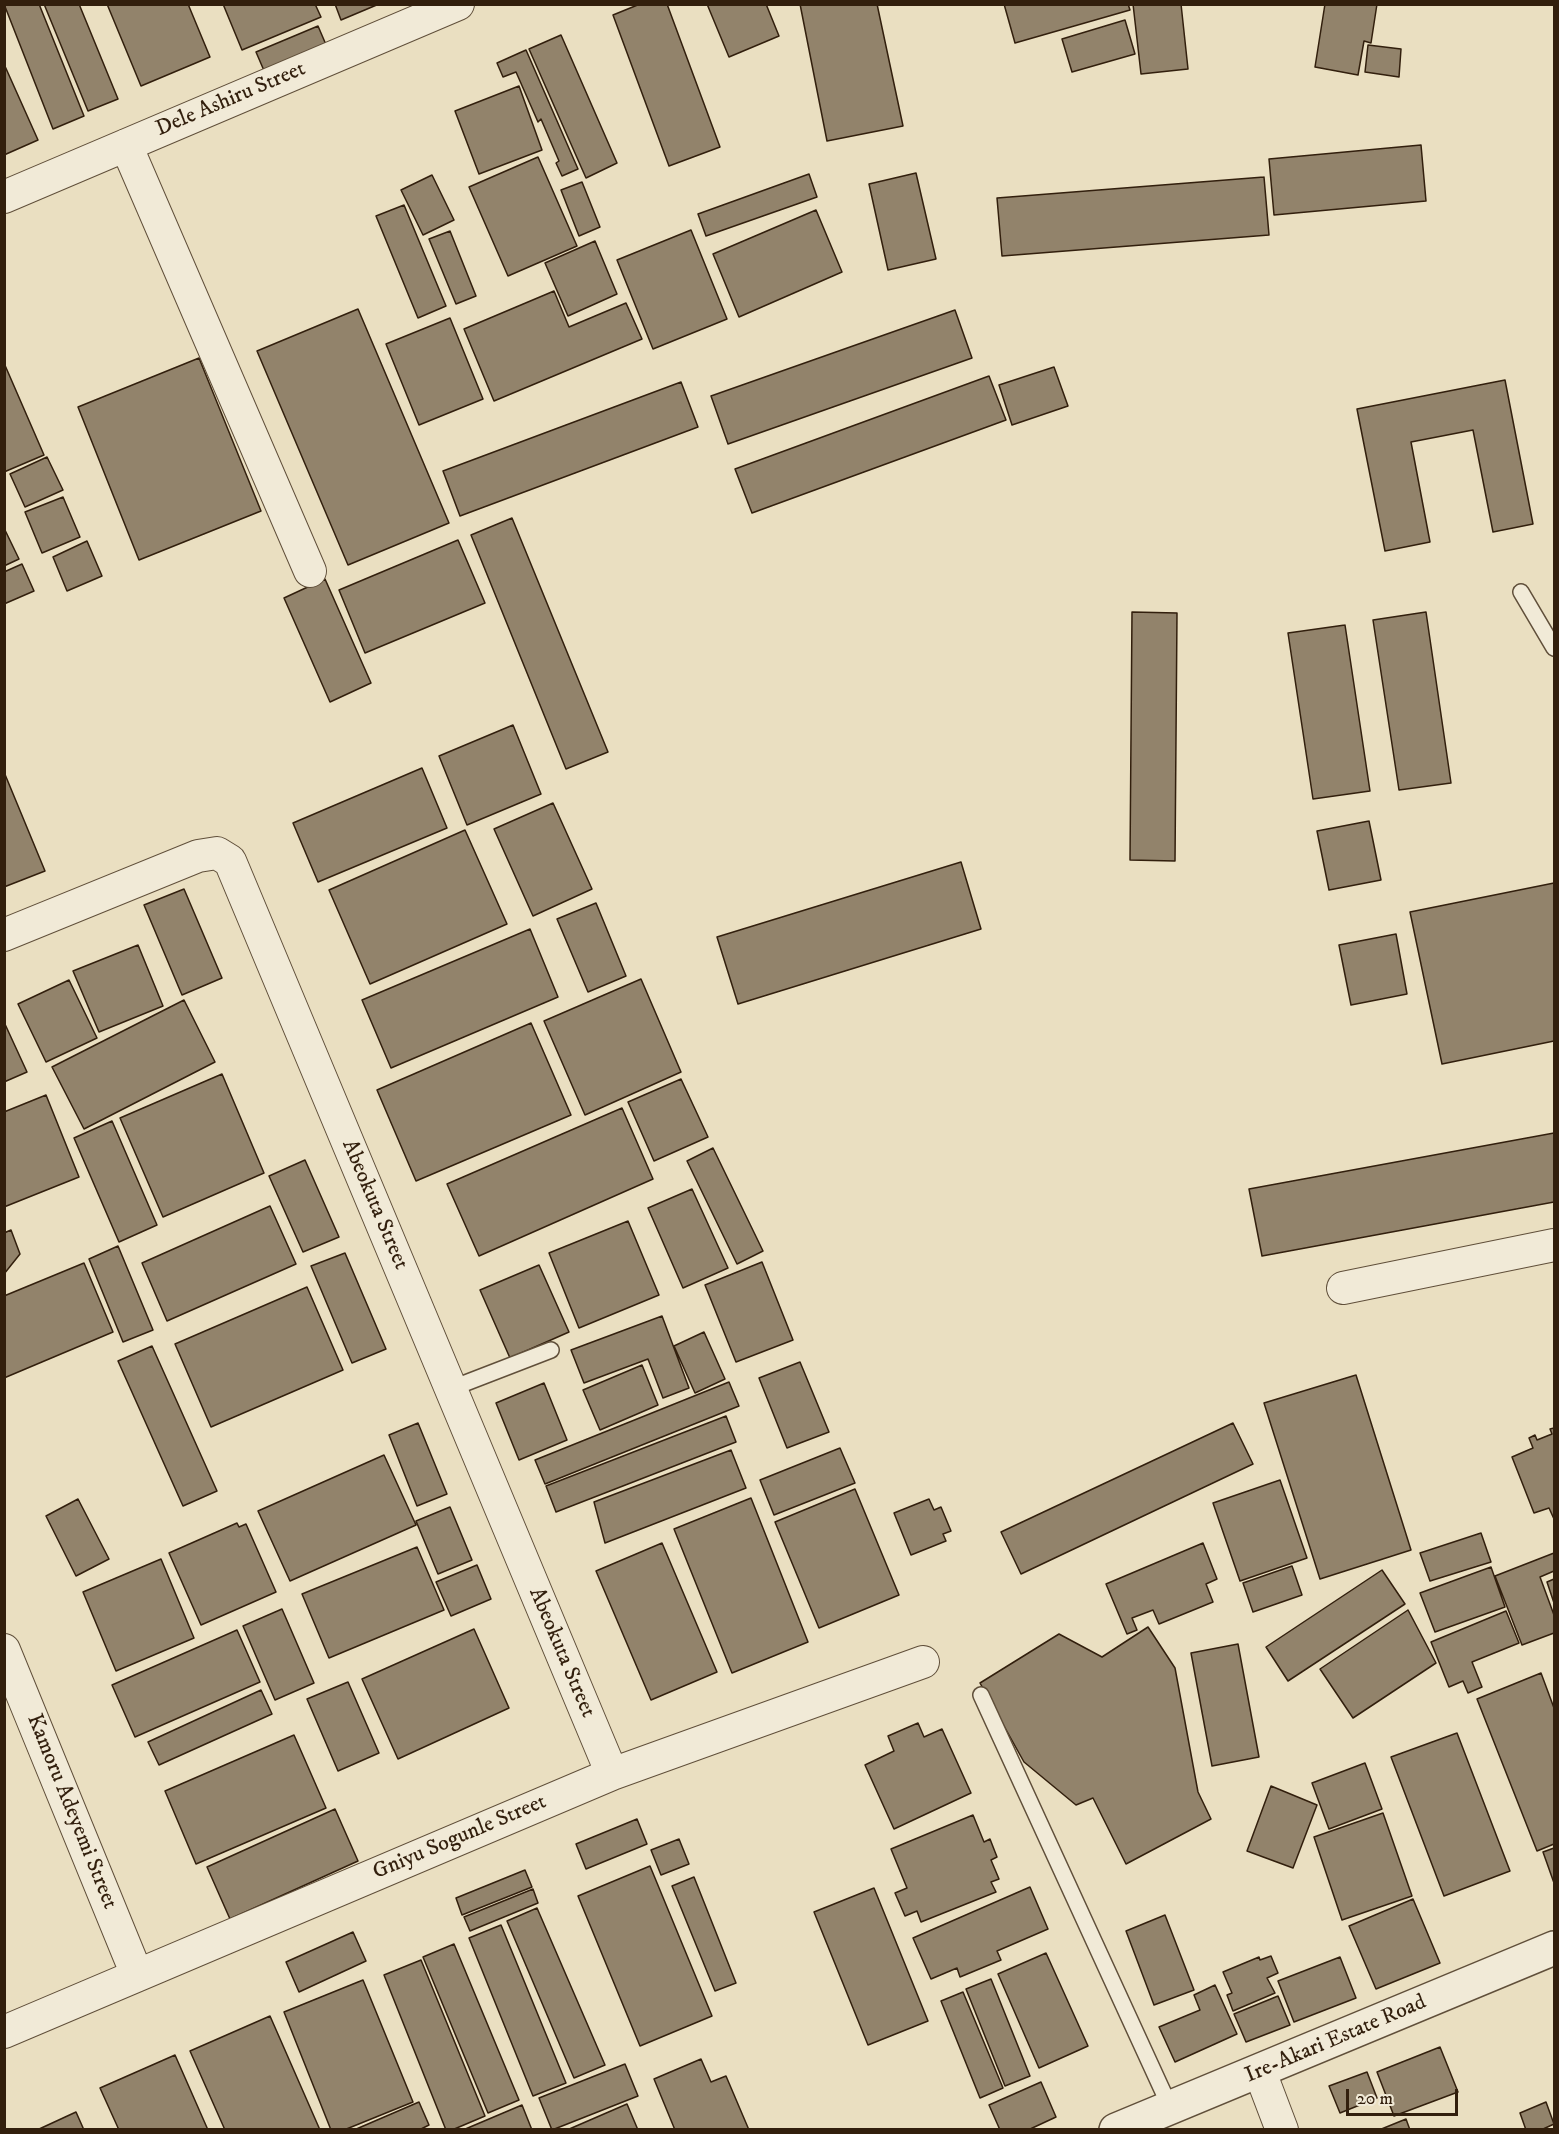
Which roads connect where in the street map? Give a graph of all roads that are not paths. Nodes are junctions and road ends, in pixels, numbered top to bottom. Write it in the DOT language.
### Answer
graph roads {
  1 [pos="458,4"];
  2 [pos="126,145"];
  3 [pos="4,196"];
  4 [pos="310,571"];
  5 [pos="1521,592"];
  6 [pos="1554,648"];
  7 [pos="4,935"];
  8 [pos="1554,1245"];
  9 [pos="1343,1288"];
  10 [pos="551,1350"];
  11 [pos="450,1389"];
  12 [pos="4,1650"];
  13 [pos="923,1662"];
  14 [pos="981,1695"];
  15 [pos="612,1774"];
  16 [pos="1554,1948"];
  17 [pos="136,1975"];
  18 [pos="4,2032"];
  19 [pos="1260,2072"];
  20 [pos="1170,2107"];
  21 [pos="1116,2130"];
  22 [pos="1282,2130"];
  1 -- 2 [label="street, Dele Ashiru Street"];
  2 -- 3 [label="street, Dele Ashiru Street"];
  2 -- 4 [label="street"];
  5 -- 6 [label="lane"];
  7 -- 11 [label="street, Abeokuta Street"];
  8 -- 9 [label="street"];
  10 -- 11 [label="lane"];
  11 -- 15 [label="street, Abeokuta Street"];
  12 -- 17 [label="street, Kamoru Adeyemi Street"];
  13 -- 15 [label="street, Gniyu Sogunle Street"];
  14 -- 20 [label="lane"];
  15 -- 17 [label="street, Gniyu Sogunle Street"];
  16 -- 19 [label="street, Ire-Akari Estate Road"];
  17 -- 18 [label="street, Gniyu Sogunle Street"];
  19 -- 20 [label="street, Ire-Akari Estate Road"];
  19 -- 22 [label="street"];
  20 -- 21 [label="street, Ire-Akari Estate Road"];
}
